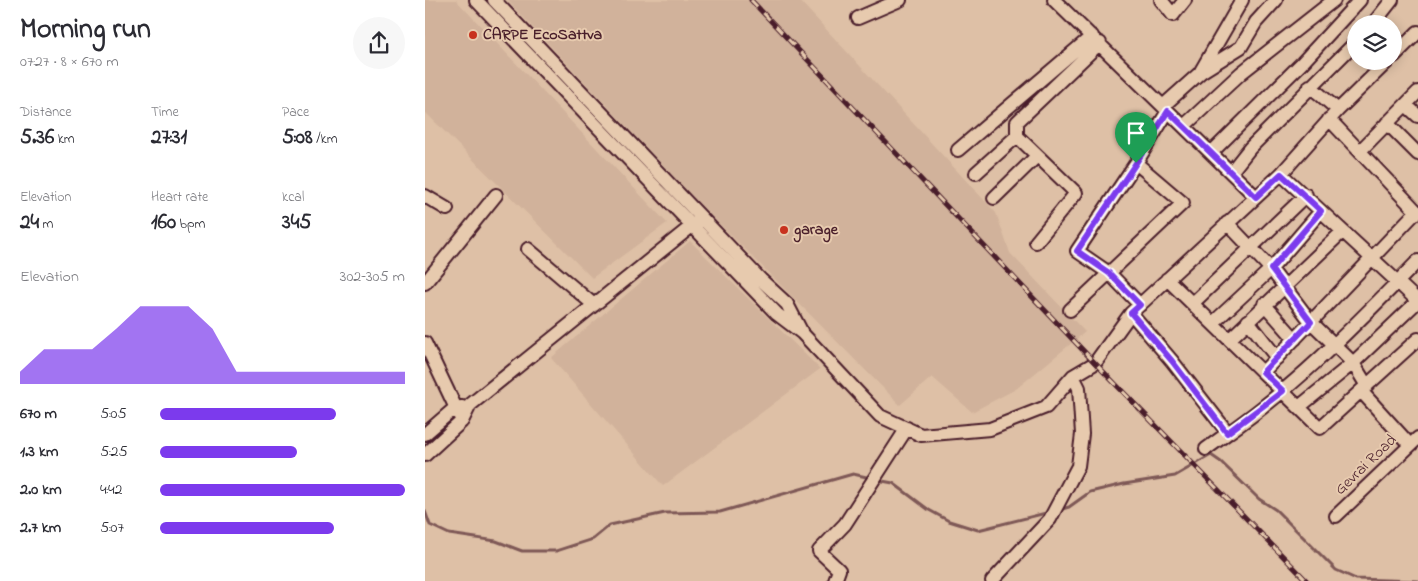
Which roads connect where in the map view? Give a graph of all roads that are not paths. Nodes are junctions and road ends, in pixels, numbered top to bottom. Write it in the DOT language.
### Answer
graph roads {
  1 [pos="476,0"];
  2 [pos="494,0"];
  3 [pos="900,0"];
  4 [pos="1054,0"];
  5 [pos="1161,0"];
  6 [pos="1185,0"];
  7 [pos="1242,0"];
  8 [pos="1276,0"];
  9 [pos="1334,0"];
  10 [pos="1360,0"];
  11 [pos="1392,0"];
  12 [pos="1380,15"];
  13 [pos="858,18"];
  14 [pos="1418,32"];
  15 [pos="1096,40"];
  16 [pos="1402,48"];
  17 [pos="1347,51"];
  18 [pos="1379,70"];
  19 [pos="1201,72"];
  20 [pos="1310,86"];
  21 [pos="1418,92"];
  22 [pos="1406,105"];
  23 [pos="1166,109"];
  24 [pos="1333,115"];
  25 [pos="1418,116"];
  26 [pos="1387,123"];
  27 [pos="1184,126"];
  28 [pos="1017,136"];
  29 [pos="958,150"];
  30 [pos="1360,151"];
  31 [pos="1211,152"];
  32 [pos="1418,154"];
  33 [pos="1037,156"];
  34 [pos="1136,163"];
  35 [pos="1231,172"];
  36 [pos="976,173"];
  37 [pos="1281,174"];
  38 [pos="1306,195"];
  39 [pos="425,196"];
  40 [pos="496,196"];
  41 [pos="1256,197"];
  42 [pos="993,198"];
  43 [pos="1416,206"];
  44 [pos="447,210"];
  45 [pos="1321,211"];
  46 [pos="697,222"];
  47 [pos="1227,223"];
  48 [pos="1342,232"];
  49 [pos="1036,242"];
  50 [pos="528,249"];
  51 [pos="1250,249"];
  52 [pos="1372,258"];
  53 [pos="1418,261"];
  54 [pos="1271,269"];
  55 [pos="1109,273"];
  56 [pos="426,279"];
  57 [pos="1167,279"];
  58 [pos="1398,282"];
  59 [pos="1286,288"];
  60 [pos="1418,301"];
  61 [pos="1193,303"];
  62 [pos="594,304"];
  63 [pos="1264,304"];
  64 [pos="1135,309"];
  65 [pos="1070,310"];
  66 [pos="1248,321"];
  67 [pos="1311,322"];
  68 [pos="1213,323"];
  69 [pos="1230,339"];
  70 [pos="1295,339"];
  71 [pos="1418,339"];
  72 [pos="425,342"];
  73 [pos="1336,344"];
  74 [pos="1277,358"];
  75 [pos="1353,363"];
  76 [pos="1263,372"];
  77 [pos="1073,376"];
  78 [pos="1364,389"];
  79 [pos="1283,391"];
  80 [pos="470,405"];
  81 [pos="1299,407"];
  82 [pos="455,408"];
  83 [pos="462,421"];
  84 [pos="907,428"];
  85 [pos="1227,433"];
  86 [pos="425,434"];
  87 [pos="1414,442"];
  88 [pos="1206,449"];
  89 [pos="425,455"];
  90 [pos="1336,516"];
  91 [pos="835,581"];
  92 [pos="992,581"];
  1 -- 46 [label="street"];
  2 -- 46 [label="street"];
  3 -- 13 [label="street"];
  4 -- 15 [label="street"];
  5 -- 6 [label="street"];
  7 -- 19 [label="street"];
  8 -- 19 [label="street"];
  9 -- 27 [label="street"];
  10 -- 31 [label="street"];
  11 -- 12 [label="street"];
  14 -- 16 [label="street"];
  15 -- 23 [label="street"];
  15 -- 28 [label="street"];
  15 -- 29 [label="street"];
  17 -- 20 [label="street"];
  18 -- 24 [label="street"];
  19 -- 23 [label="street"];
  20 -- 24 [label="street"];
  20 -- 35 [label="street"];
  21 -- 22 [label="street"];
  22 -- 25 [label="street"];
  22 -- 26 [label="street"];
  23 -- 27 [label="street"];
  23 -- 34 [label="street"];
  24 -- 30 [label="street"];
  24 -- 37 [label="street"];
  26 -- 30 [label="street"];
  26 -- 32 [label="street"];
  27 -- 31 [label="street"];
  28 -- 33 [label="street"];
  28 -- 36 [label="street"];
  30 -- 43 [label="street"];
  31 -- 35 [label="street"];
  33 -- 42 [label="street"];
  33 -- 49 [label="street"];
  34 -- 55 [label="street"];
  34 -- 55 [label="street"];
  35 -- 41 [label="street"];
  37 -- 38 [label="street"];
  37 -- 41 [label="street"];
  38 -- 45 [label="street"];
  38 -- 51 [label="street"];
  39 -- 44 [label="street"];
  40 -- 56 [label="street"];
  41 -- 47 [label="street"];
  43 -- 52 [label="street"];
  45 -- 48 [label="street"];
  45 -- 54 [label="street"];
  46 -- 62 [label="street"];
  46 -- 84 [label="street"];
  47 -- 51 [label="street"];
  47 -- 57 [label="street"];
  48 -- 52 [label="street"];
  48 -- 59 [label="street"];
  50 -- 62 [label="street"];
  51 -- 54 [label="street"];
  51 -- 61 [label="street"];
  52 -- 58 [label="street"];
  52 -- 67 [label="street"];
  53 -- 58 [label="street"];
  54 -- 59 [label="street"];
  54 -- 68 [label="street"];
  55 -- 64 [label="street"];
  55 -- 65 [label="street"];
  57 -- 61 [label="street"];
  57 -- 64 [label="street"];
  58 -- 60 [label="street"];
  58 -- 73 [label="street"];
  59 -- 63 [label="street"];
  59 -- 67 [label="street"];
  60 -- 75 [label="street"];
  61 -- 68 [label="street"];
  62 -- 80 [label="street"];
  63 -- 66 [label="street"];
  63 -- 70 [label="street"];
  64 -- 77 [label="street"];
  64 -- 85 [label="street"];
  66 -- 69 [label="street"];
  66 -- 74 [label="street"];
  67 -- 70 [label="street"];
  67 -- 73 [label="street"];
  68 -- 69 [label="street"];
  69 -- 76 [label="street"];
  70 -- 74 [label="street"];
  71 -- 78 [label="street"];
  72 -- 82 [label="street"];
  73 -- 75 [label="street"];
  73 -- 79 [label="street"];
  74 -- 76 [label="street"];
  75 -- 78 [label="street"];
  75 -- 81 [label="street"];
  76 -- 79 [label="street"];
  77 -- 84 [label="street"];
  77 -- 92 [label="street"];
  78 -- 81 [label="street"];
  78 -- 87 [label="street"];
  79 -- 81 [label="street"];
  79 -- 85 [label="street"];
  80 -- 82 [label="street"];
  80 -- 83 [label="street"];
  82 -- 83 [label="street"];
  82 -- 86 [label="street"];
  83 -- 89 [label="street"];
  84 -- 91 [label="street"];
  85 -- 88 [label="street"];
  87 -- 90 [label="street, Gevrai Road"];
}
